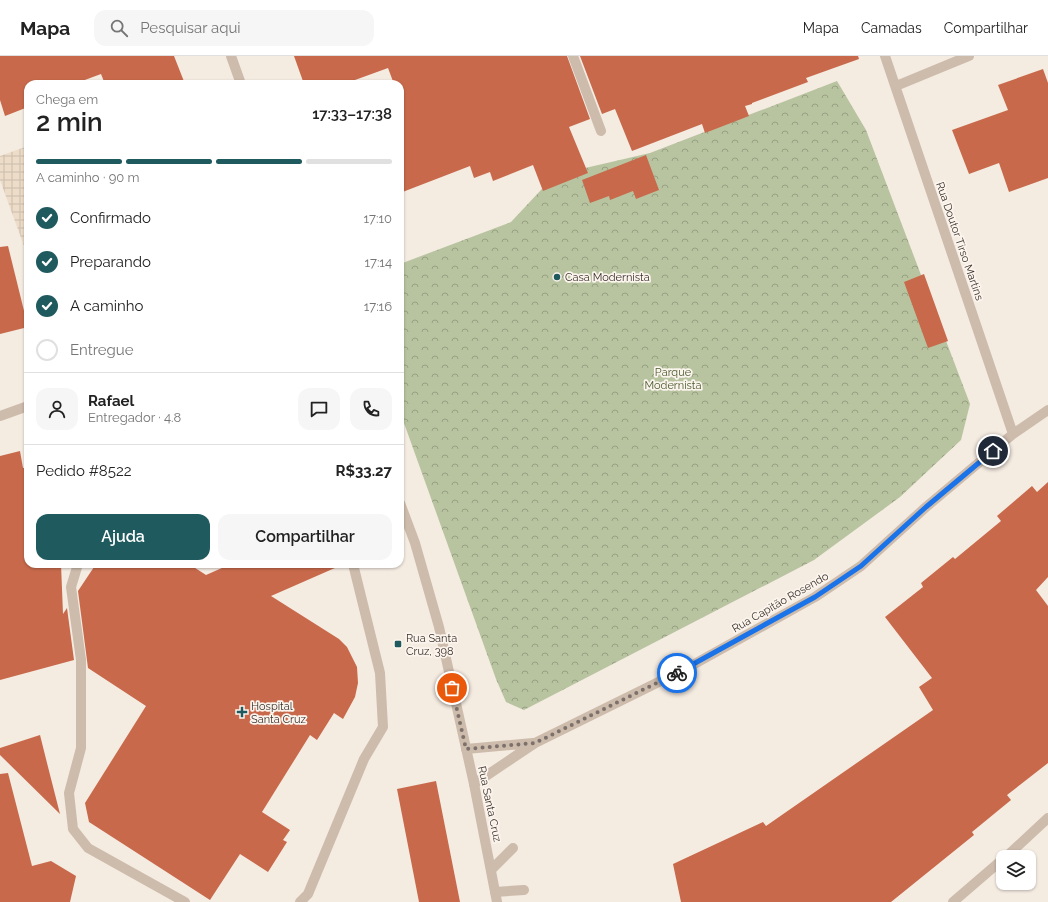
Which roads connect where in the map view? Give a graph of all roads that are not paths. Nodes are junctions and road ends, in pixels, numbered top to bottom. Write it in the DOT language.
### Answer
graph roads {
  1 [pos="231,56"];
  2 [pos="573,56"];
  3 [pos="885,56"];
  4 [pos="969,56"];
  5 [pos="240,80"];
  6 [pos="896,86"];
  7 [pos="601,130"];
  8 [pos="24,407"];
  9 [pos="1048,410"];
  10 [pos="0,416"];
  11 [pos="1013,434"];
  12 [pos="404,514"];
  13 [pos="77,568"];
  14 [pos="353,568"];
  15 [pos="535,743"];
  16 [pos="466,749"];
  17 [pos="474,784"];
  18 [pos="1048,818"];
  19 [pos="513,848"];
  20 [pos="1014,850"];
  21 [pos="996,866"];
  22 [pos="491,870"];
  23 [pos="524,890"];
  24 [pos="496,897"];
  25 [pos="184,902"];
  26 [pos="300,902"];
  27 [pos="953,902"];
  1 -- 5 [label="street"];
  2 -- 7 [label="street"];
  3 -- 6 [label="street, Rua Doutor Tirso Martins"];
  4 -- 6 [label="street"];
  6 -- 11 [label="street, Rua Doutor Tirso Martins"];
  8 -- 10 [label="street"];
  9 -- 11 [label="street, Rua Capitão Rosendo"];
  11 -- 15 [label="street, Rua Capitão Rosendo"];
  12 -- 16 [label="street, Rua Santa Cruz"];
  13 -- 25 [label="street"];
  14 -- 26 [label="street"];
  15 -- 16 [label="street, Rua Capitão Rosendo"];
  15 -- 17 [label="street, Rua Capitão Rosendo"];
  16 -- 17 [label="street, Rua Santa Cruz"];
  17 -- 22 [label="street, Rua Santa Cruz"];
  18 -- 20 [label="street"];
  19 -- 22 [label="street"];
  21 -- 27 [label="street"];
  22 -- 24 [label="street, Rua Santa Cruz"];
  23 -- 24 [label="street"];
}
